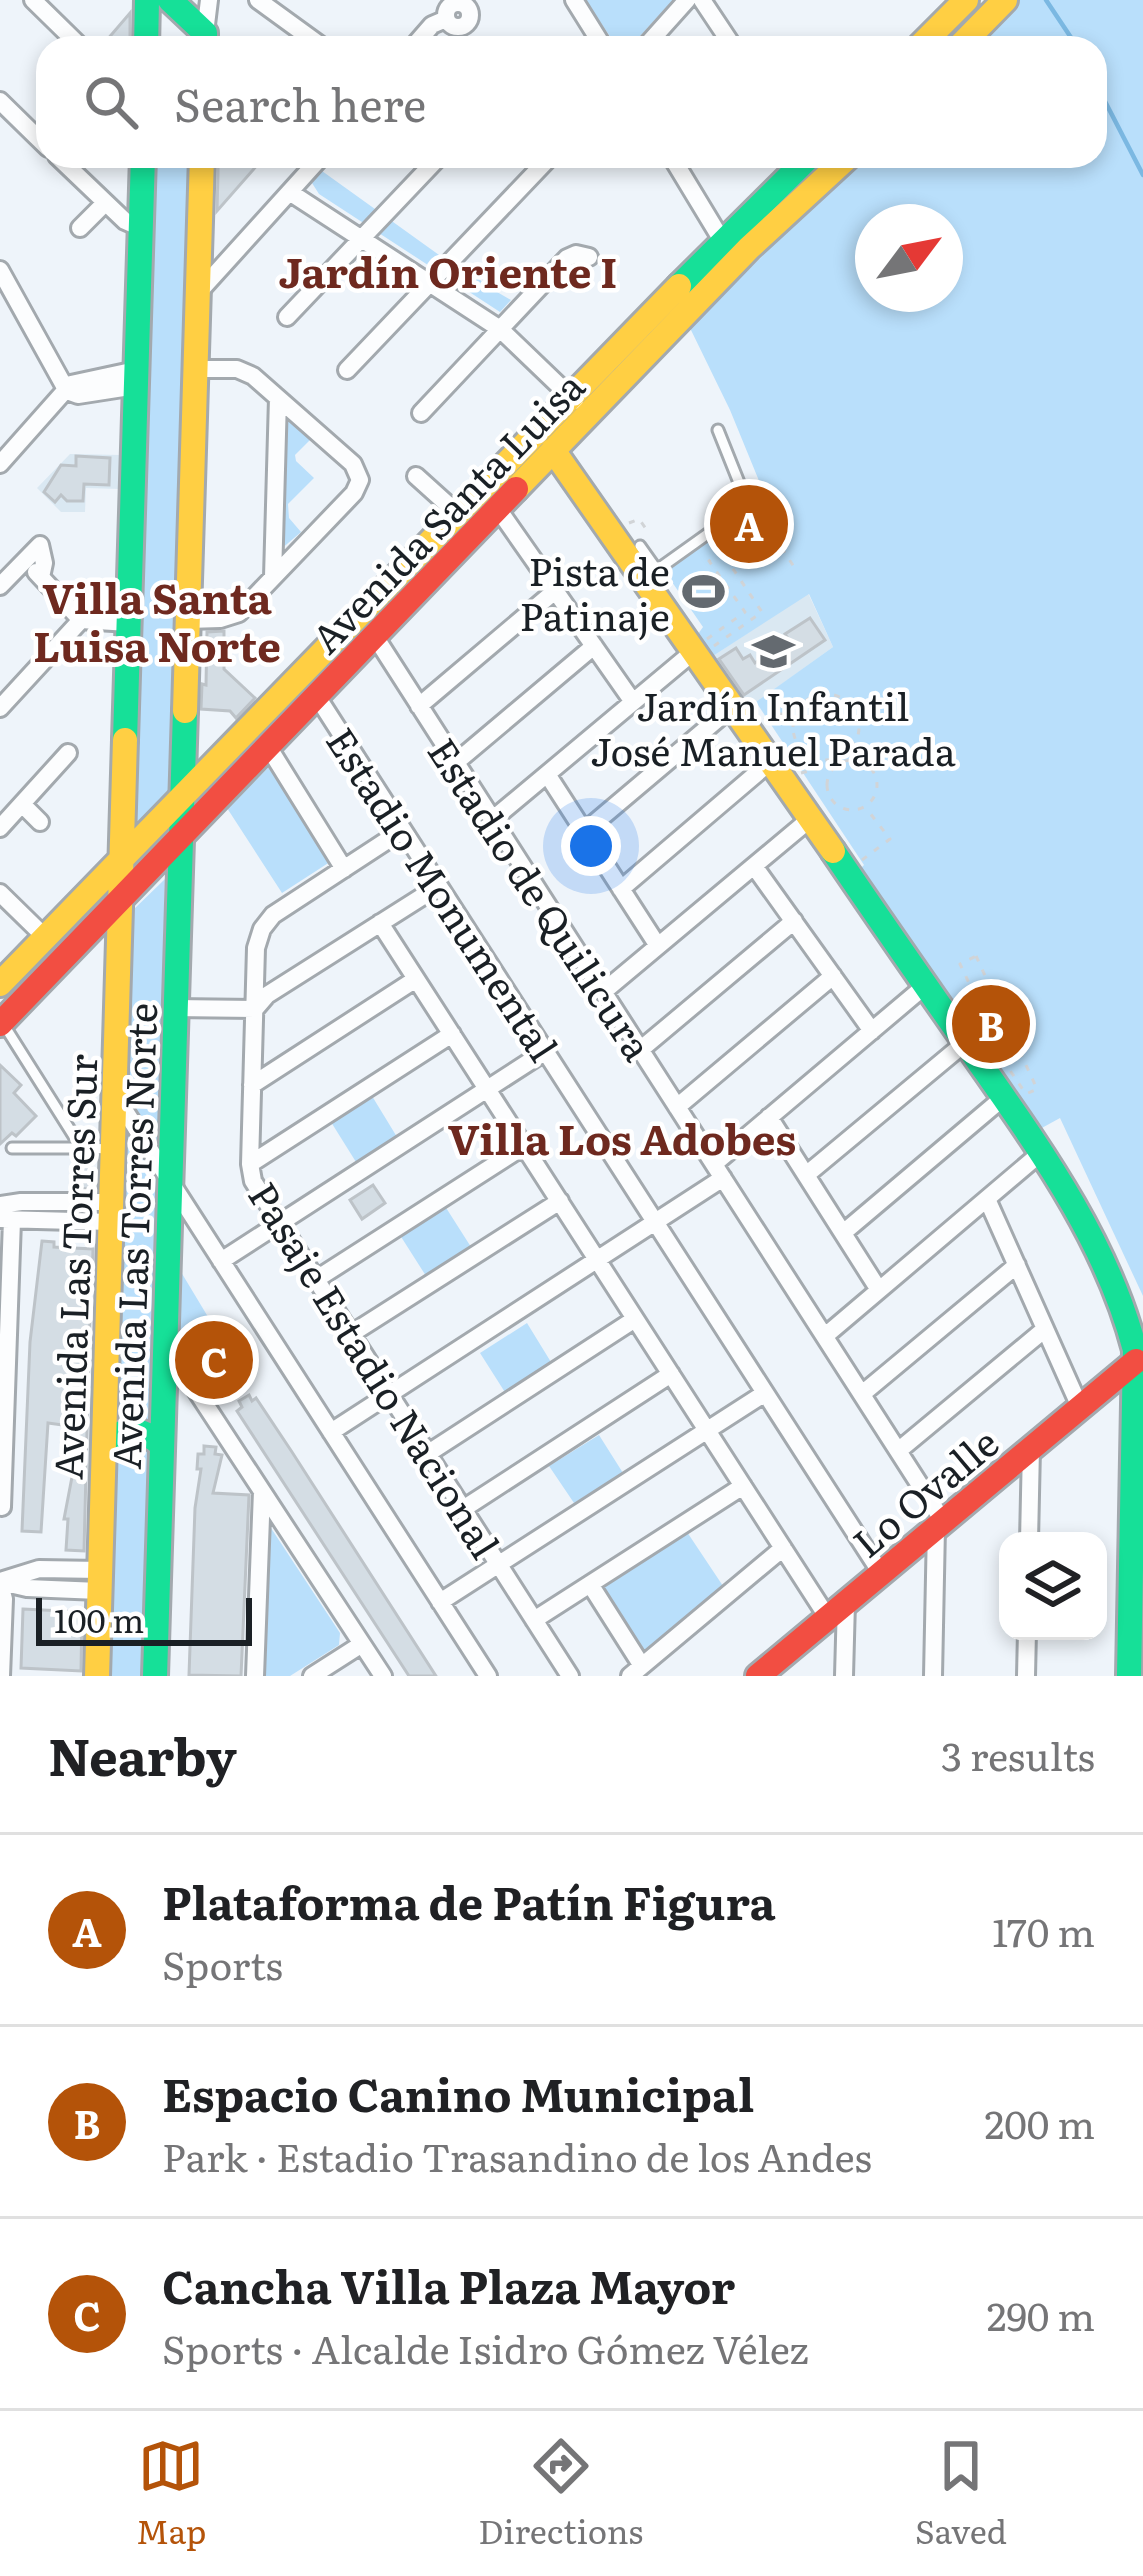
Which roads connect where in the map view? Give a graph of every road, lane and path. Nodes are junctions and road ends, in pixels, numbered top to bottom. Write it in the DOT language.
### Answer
graph roads {
  1 [pos="33,0"];
  2 [pos="147,0"];
  3 [pos="170,0"];
  4 [pos="209,0"];
  5 [pos="258,0"];
  6 [pos="574,0"];
  7 [pos="687,0"];
  8 [pos="702,0"];
  9 [pos="966,0"];
  10 [pos="1005,0"];
  11 [pos="446,19"];
  12 [pos="70,36"];
  13 [pos="146,36"];
  14 [pos="202,36"];
  15 [pos="205,36"];
  16 [pos="308,36"];
  17 [pos="422,36"];
  18 [pos="596,36"];
  19 [pos="655,36"];
  20 [pos="726,36"];
  21 [pos="930,36"];
  22 [pos="970,36"];
  23 [pos="0,101"];
  24 [pos="36,136"];
  25 [pos="70,168"];
  26 [pos="143,168"];
  27 [pos="202,168"];
  28 [pos="312,168"];
  29 [pos="429,168"];
  30 [pos="540,168"];
  31 [pos="677,168"];
  32 [pos="797,168"];
  33 [pos="816,168"];
  34 [pos="836,168"];
  35 [pos="824,180"];
  36 [pos="291,194"];
  37 [pos="105,202"];
  38 [pos="80,228"];
  39 [pos="141,228"];
  40 [pos="362,239"];
  41 [pos="723,242"];
  42 [pos="589,257"];
  43 [pos="0,270"];
  44 [pos="430,283"];
  45 [pos="197,294"];
  46 [pos="287,317"];
  47 [pos="500,329"];
  48 [pos="195,369"];
  49 [pos="347,370"];
  50 [pos="136,378"];
  51 [pos="67,392"];
  52 [pos="569,395"];
  53 [pos="278,398"];
  54 [pos="421,413"];
  55 [pos="588,414"];
  56 [pos="718,430"];
  57 [pos="553,450"];
  58 [pos="3,454"];
  59 [pos="416,476"];
  60 [pos="460,509"];
  61 [pos="491,516"];
  62 [pos="628,523"];
  63 [pos="640,540"];
  64 [pos="731,545"];
  65 [pos="796,570"];
  66 [pos="650,575"];
  67 [pos="274,577"];
  68 [pos="0,586"];
  69 [pos="555,590"];
  70 [pos="81,620"];
  71 [pos="188,620"];
  72 [pos="128,623"];
  73 [pos="376,638"];
  74 [pos="595,646"];
  75 [pos="698,650"];
  76 [pos="318,698"];
  77 [pos="633,702"];
  78 [pos="418,706"];
  79 [pos="732,707"];
  80 [pos="0,708"];
  81 [pos="796,714"];
  82 [pos="748,731"];
  83 [pos="269,748"];
  84 [pos="68,753"];
  85 [pos="848,753"];
  86 [pos="851,760"];
  87 [pos="455,763"];
  88 [pos="828,766"];
  89 [pos="777,772"];
  90 [pos="547,774"];
  91 [pos="182,798"];
  92 [pos="22,804"];
  93 [pos="865,807"];
  94 [pos="810,819"];
  95 [pos="492,820"];
  96 [pos="40,822"];
  97 [pos="0,828"];
  98 [pos="403,830"];
  99 [pos="584,832"];
  100 [pos="180,839"];
  101 [pos="121,861"];
  102 [pos="754,866"];
  103 [pos="344,869"];
  104 [pos="847,872"];
  105 [pos="439,886"];
  106 [pos="621,889"];
  107 [pos="0,893"];
  108 [pos="119,900"];
  109 [pos="794,921"];
  110 [pos="380,923"];
  111 [pos="46,938"];
  112 [pos="658,946"];
  113 [pos="960,964"];
  114 [pos="833,976"];
  115 [pos="416,979"];
  116 [pos="0,984"];
  117 [pos="926,986"];
  118 [pos="603,992"];
  119 [pos="174,1009"];
  120 [pos="255,1010"];
  121 [pos="1,1023"];
  122 [pos="872,1031"];
  123 [pos="452,1034"];
  124 [pos="965,1042"];
  125 [pos="640,1050"];
  126 [pos="546,1052"];
  127 [pos="252,1084"];
  128 [pos="487,1089"];
  129 [pos="116,1096"];
  130 [pos="1004,1097"];
  131 [pos="677,1108"];
  132 [pos="769,1117"];
  133 [pos="524,1146"];
  134 [pos="12,1148"];
  135 [pos="86,1148"];
  136 [pos="114,1149"];
  137 [pos="1042,1152"];
  138 [pos="250,1164"];
  139 [pos="718,1171"];
  140 [pos="806,1174"];
  141 [pos="170,1181"];
  142 [pos="987,1199"];
  143 [pos="560,1202"];
  144 [pos="112,1212"];
  145 [pos="4,1215"];
  146 [pos="656,1222"];
  147 [pos="279,1223"];
  148 [pos="843,1233"];
  149 [pos="597,1260"];
  150 [pos="220,1262"];
  151 [pos="1017,1264"];
  152 [pos="316,1280"];
  153 [pos="879,1290"];
  154 [pos="635,1319"];
  155 [pos="1045,1329"];
  156 [pos="351,1334"];
  157 [pos="824,1336"];
  158 [pos="165,1342"];
  159 [pos="1136,1360"];
  160 [pos="671,1374"];
  161 [pos="766,1393"];
  162 [pos="389,1394"];
  163 [pos="862,1394"];
  164 [pos="1139,1394"];
  165 [pos="1080,1407"];
  166 [pos="707,1430"];
  167 [pos="331,1432"];
  168 [pos="104,1444"];
  169 [pos="1138,1444"];
  170 [pos="162,1445"];
  171 [pos="1031,1448"];
  172 [pos="898,1451"];
  173 [pos="427,1454"];
  174 [pos="743,1486"];
  175 [pos="262,1490"];
  176 [pos="2,1507"];
  177 [pos="463,1509"];
  178 [pos="940,1524"];
  179 [pos="1029,1532"];
  180 [pos="1138,1547"];
  181 [pos="783,1548"];
  182 [pos="498,1564"];
  183 [pos="881,1573"];
  184 [pos="100,1581"];
  185 [pos="0,1582"];
  186 [pos="590,1584"];
  187 [pos="440,1602"];
  188 [pos="837,1610"];
  189 [pos="534,1620"];
  190 [pos="1027,1640"];
  191 [pos="362,1644"];
  192 [pos="636,1671"];
  193 [pos="760,1675"];
  194 [pos="1,1676"];
  195 [pos="97,1676"];
  196 [pos="155,1676"];
  197 [pos="255,1676"];
  198 [pos="312,1676"];
  199 [pos="383,1676"];
  200 [pos="488,1676"];
  201 [pos="570,1676"];
  202 [pos="844,1676"];
  203 [pos="933,1676"];
  204 [pos="1026,1676"];
  205 [pos="1129,1676"];
  1 -- 12 [label="street"];
  2 -- 13 [label="street"];
  3 -- 14 [label="street"];
  4 -- 15 [label="street"];
  5 -- 16 [label="street"];
  6 -- 18 [label="street"];
  7 -- 19 [label="street"];
  8 -- 20 [label="street"];
  9 -- 21 [label="street"];
  10 -- 22 [label="street"];
  11 -- 17 [label="street"];
  23 -- 24 [label="street"];
  25 -- 37 [label="street"];
  26 -- 39 [label="street, Avenida Las Torres Sur"];
  27 -- 45 [label="street, Avenida Las Torres Norte"];
  28 -- 36 [label="street"];
  29 -- 40 [label="street"];
  30 -- 44 [label="street"];
  31 -- 41 [label="street"];
  32 -- 41 [label="street, Avenida Santa Luisa"];
  33 -- 35 [label="street"];
  34 -- 35 [label="street, Avenida Santa Luisa"];
  35 -- 55 [label="street, Avenida Santa Luisa"];
  36 -- 40 [label="street"];
  36 -- 45 [label="street"];
  37 -- 38 [label="street"];
  37 -- 39 [label="street"];
  39 -- 50 [label="street, Avenida Las Torres Sur"];
  40 -- 44 [label="street"];
  40 -- 46 [label="street"];
  41 -- 52 [label="street, Avenida Santa Luisa"];
  42 -- 47 [label="street"];
  43 -- 51 [label="street"];
  44 -- 47 [label="street"];
  44 -- 49 [label="street"];
  45 -- 48 [label="street, Avenida Las Torres Norte"];
  47 -- 52 [label="street"];
  47 -- 54 [label="street"];
  48 -- 53 [label="street"];
  48 -- 71 [label="street, Avenida Las Torres Norte"];
  50 -- 51 [label="street"];
  50 -- 72 [label="street, Avenida Las Torres Sur"];
  51 -- 58 [label="street"];
  52 -- 55 [label="street"];
  52 -- 60 [label="street, Avenida Santa Luisa"];
  53 -- 67 [label="street"];
  53 -- 67 [label="street"];
  55 -- 57 [label="street, Avenida Santa Luisa"];
  56 -- 66 [label="lane"];
  57 -- 61 [label="street, Avenida Santa Luisa"];
  57 -- 66 [label="street"];
  59 -- 60 [label="street"];
  60 -- 61 [label="street"];
  60 -- 91 [label="street, Avenida Santa Luisa"];
  61 -- 69 [label="street"];
  61 -- 73 [label="street, Avenida Santa Luisa"];
  62 -- 63 [label="path"];
  63 -- 66 [label="lane"];
  64 -- 75 [label="path"];
  65 -- 75 [label="path"];
  66 -- 75 [label="street"];
  67 -- 71 [label="street"];
  68 -- 70 [label="street"];
  69 -- 74 [label="street"];
  69 -- 78 [label="street"];
  70 -- 72 [label="street"];
  70 -- 80 [label="street"];
  71 -- 91 [label="street, Avenida Las Torres Norte"];
  72 -- 101 [label="street, Avenida Las Torres Sur"];
  73 -- 76 [label="street, Avenida Santa Luisa"];
  73 -- 78 [label="street, Estadio de Quilicura"];
  74 -- 77 [label="street"];
  74 -- 87 [label="street"];
  75 -- 77 [label="street"];
  75 -- 79 [label="street"];
  76 -- 83 [label="street, Avenida Santa Luisa"];
  76 -- 98 [label="street, Estadio Monumental"];
  77 -- 90 [label="street"];
  78 -- 87 [label="street, Estadio de Quilicura"];
  79 -- 82 [label="street"];
  79 -- 99 [label="street"];
  81 -- 82 [label="path"];
  81 -- 85 [label="path"];
  81 -- 88 [label="path"];
  82 -- 89 [label="street"];
  83 -- 100 [label="street, Avenida Santa Luisa"];
  83 -- 103 [label="street"];
  84 -- 92 [label="street"];
  85 -- 86 [label="path"];
  85 -- 88 [label="path"];
  86 -- 88 [label="path"];
  86 -- 93 [label="path"];
  87 -- 95 [label="street, Estadio de Quilicura"];
  88 -- 89 [label="path"];
  88 -- 93 [label="path"];
  89 -- 94 [label="street"];
  89 -- 106 [label="street"];
  90 -- 95 [label="street"];
  90 -- 99 [label="street"];
  91 -- 100 [label="street, Avenida Las Torres Norte"];
  91 -- 101 [label="street, Avenida Santa Luisa"];
  92 -- 96 [label="street"];
  92 -- 97 [label="street"];
  93 -- 104 [label="path"];
  94 -- 102 [label="street"];
  94 -- 104 [label="street"];
  95 -- 118 [label="street, Estadio de Quilicura"];
  98 -- 103 [label="street, Pasaje Estadio Nacional"];
  98 -- 105 [label="street, Estadio Monumental"];
  99 -- 106 [label="street"];
  100 -- 108 [label="street, Avenida Santa Luisa"];
  100 -- 119 [label="street, Avenida Las Torres Norte"];
  101 -- 108 [label="street, Avenida Las Torres Sur"];
  101 -- 111 [label="street, Avenida Santa Luisa"];
  102 -- 109 [label="street"];
  102 -- 112 [label="street"];
  103 -- 120 [label="street, Pasaje Estadio Nacional"];
  104 -- 117 [label="street"];
  105 -- 110 [label="street"];
  105 -- 126 [label="street, Estadio Monumental"];
  106 -- 112 [label="street"];
  107 -- 111 [label="street"];
  108 -- 121 [label="street, Avenida Santa Luisa"];
  108 -- 129 [label="street, Avenida Las Torres Sur"];
  109 -- 114 [label="street"];
  109 -- 125 [label="street"];
  110 -- 115 [label="street"];
  110 -- 120 [label="street"];
  111 -- 116 [label="street, Avenida Santa Luisa"];
  112 -- 118 [label="street"];
  113 -- 113 [label="path"];
  114 -- 122 [label="street"];
  114 -- 131 [label="street"];
  115 -- 123 [label="street"];
  115 -- 127 [label="street"];
  117 -- 122 [label="street"];
  117 -- 124 [label="street"];
  118 -- 125 [label="street, Estadio de Quilicura"];
  119 -- 120 [label="street"];
  119 -- 141 [label="street, Avenida Las Torres Norte"];
  120 -- 127 [label="street, Pasaje Estadio Nacional"];
  121 -- 135 [label="lane"];
  122 -- 132 [label="street"];
  123 -- 128 [label="street"];
  123 -- 138 [label="street"];
  124 -- 130 [label="street"];
  124 -- 140 [label="street"];
  125 -- 131 [label="street, Estadio de Quilicura"];
  126 -- 128 [label="street"];
  126 -- 146 [label="street, Estadio Monumental"];
  127 -- 138 [label="street, Pasaje Estadio Nacional"];
  128 -- 133 [label="street"];
  128 -- 147 [label="street"];
  129 -- 136 [label="street, Avenida Las Torres Sur"];
  129 -- 141 [label="street"];
  130 -- 137 [label="street"];
  130 -- 148 [label="street"];
  131 -- 139 [label="street, Estadio de Quilicura"];
  132 -- 139 [label="street"];
  132 -- 140 [label="street"];
  133 -- 143 [label="street"];
  133 -- 152 [label="street"];
  134 -- 135 [label="lane"];
  135 -- 136 [label="lane"];
  136 -- 144 [label="street, Avenida Las Torres Sur"];
  137 -- 142 [label="street"];
  137 -- 159 [label="street"];
  138 -- 147 [label="street, Pasaje Estadio Nacional"];
  139 -- 146 [label="street"];
  139 -- 157 [label="street, Estadio de Quilicura"];
  140 -- 148 [label="street"];
  141 -- 150 [label="street"];
  141 -- 158 [label="street, Avenida Las Torres Norte"];
  142 -- 151 [label="street"];
  142 -- 153 [label="street"];
  143 -- 149 [label="street"];
  143 -- 156 [label="street"];
  144 -- 145 [label="street"];
  144 -- 168 [label="street, Avenida Las Torres Sur"];
  145 -- 176 [label="street"];
  146 -- 149 [label="street"];
  146 -- 161 [label="street, Estadio Monumental"];
  147 -- 150 [label="street"];
  147 -- 152 [label="street, Pasaje Estadio Nacional"];
  148 -- 153 [label="street"];
  149 -- 154 [label="street"];
  149 -- 162 [label="street"];
  150 -- 167 [label="street"];
  151 -- 155 [label="street"];
  151 -- 163 [label="street"];
  152 -- 156 [label="street, Pasaje Estadio Nacional"];
  153 -- 157 [label="street"];
  154 -- 160 [label="street"];
  154 -- 173 [label="street"];
  155 -- 165 [label="street"];
  155 -- 172 [label="street"];
  156 -- 162 [label="street, Pasaje Estadio Nacional"];
  157 -- 163 [label="street, Estadio de Quilicura"];
  158 -- 170 [label="street, Avenida Las Torres Norte"];
  158 -- 175 [label="street"];
  159 -- 164 [label="street"];
  159 -- 165 [label="street, Lo Ovalle"];
  160 -- 166 [label="street"];
  160 -- 177 [label="street"];
  161 -- 166 [label="street"];
  161 -- 183 [label="street, Estadio Monumental"];
  162 -- 167 [label="street"];
  162 -- 173 [label="street, Pasaje Estadio Nacional"];
  163 -- 172 [label="street, Estadio de Quilicura"];
  164 -- 169 [label="street"];
  165 -- 171 [label="street, Lo Ovalle"];
  166 -- 174 [label="street"];
  166 -- 182 [label="street"];
  167 -- 187 [label="street"];
  168 -- 170 [label="street"];
  168 -- 184 [label="street, Avenida Las Torres Sur"];
  169 -- 180 [label="street"];
  170 -- 196 [label="street, Avenida Las Torres Norte"];
  171 -- 178 [label="street, Lo Ovalle"];
  171 -- 179 [label="street"];
  172 -- 178 [label="street, Estadio de Quilicura"];
  173 -- 177 [label="street, Pasaje Estadio Nacional"];
  174 -- 181 [label="street"];
  174 -- 186 [label="street"];
  175 -- 191 [label="street"];
  175 -- 197 [label="street"];
  177 -- 182 [label="street, Pasaje Estadio Nacional"];
  178 -- 183 [label="street, Lo Ovalle"];
  178 -- 203 [label="street"];
  180 -- 205 [label="street"];
  181 -- 188 [label="street"];
  181 -- 192 [label="street"];
  182 -- 187 [label="street"];
  182 -- 189 [label="street, Pasaje Estadio Nacional"];
  183 -- 188 [label="street, Lo Ovalle"];
  184 -- 185 [label="street"];
  184 -- 195 [label="street, Avenida Las Torres Sur"];
  185 -- 194 [label="street"];
  186 -- 189 [label="street"];
  186 -- 192 [label="street"];
  187 -- 200 [label="street"];
  188 -- 193 [label="street, Lo Ovalle"];
  188 -- 202 [label="street"];
  189 -- 201 [label="street, Pasaje Estadio Nacional"];
  190 -- 204 [label="street"];
  191 -- 198 [label="street"];
  191 -- 199 [label="street"];
}
